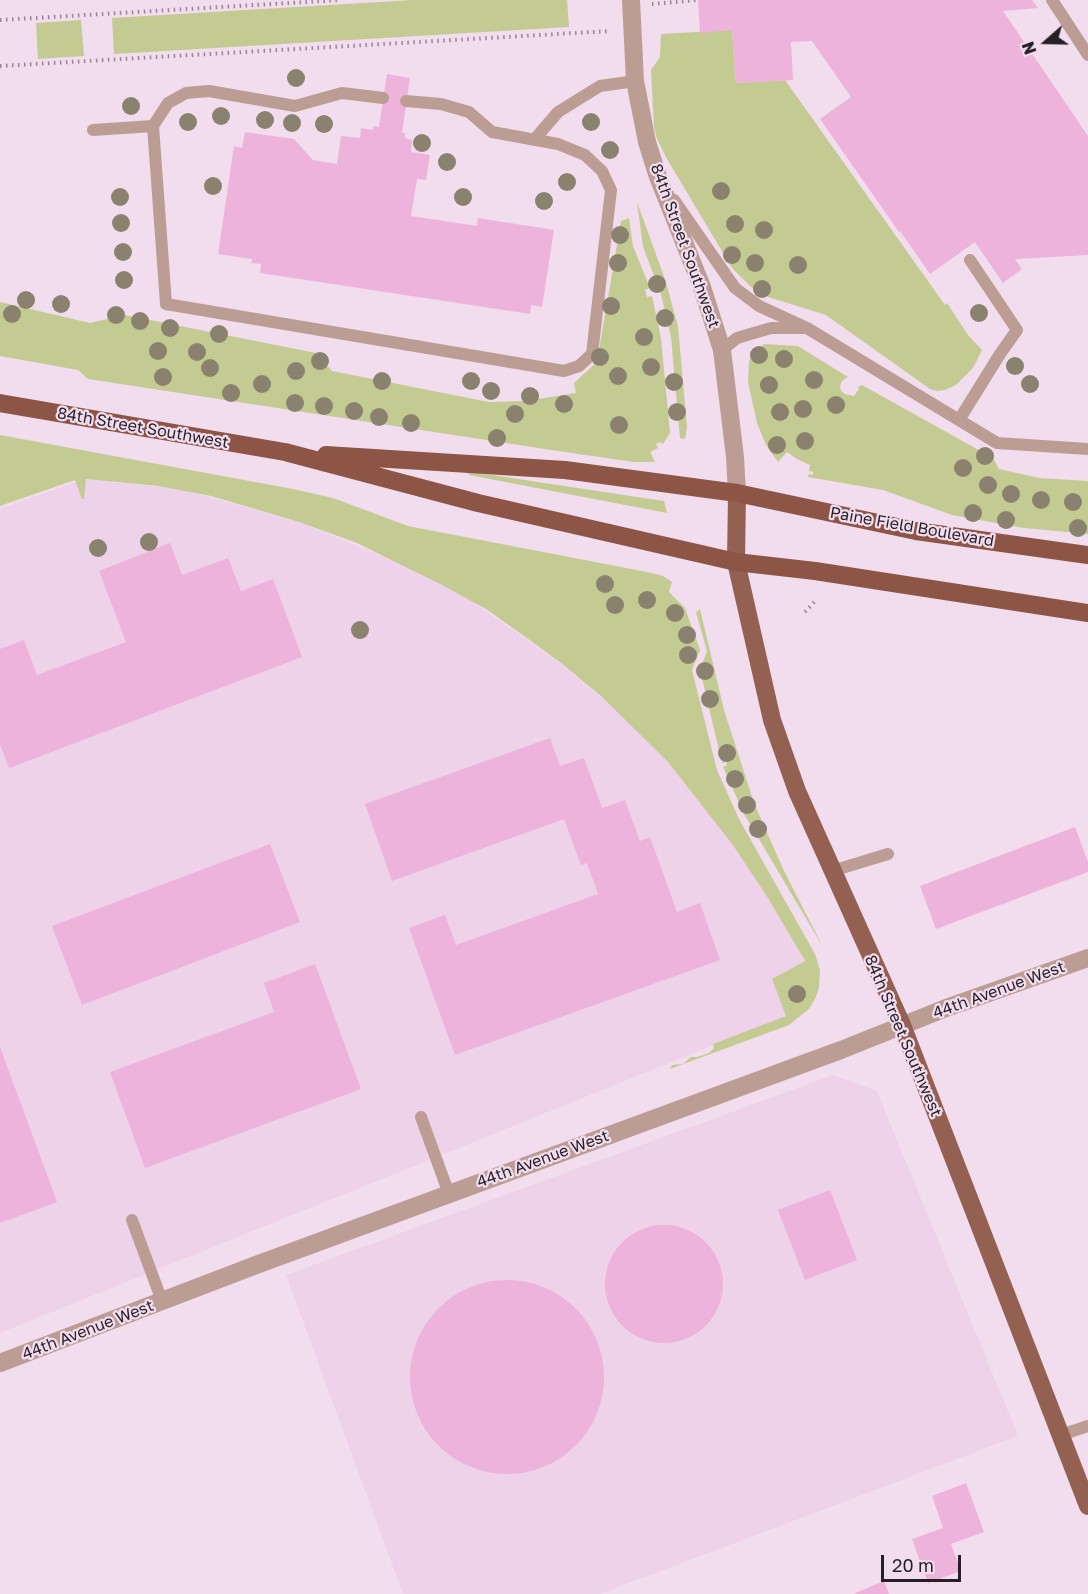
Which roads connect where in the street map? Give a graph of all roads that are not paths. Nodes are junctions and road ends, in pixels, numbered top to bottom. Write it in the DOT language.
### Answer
graph roads {
  1 [pos="631,0"];
  2 [pos="1052,0"];
  3 [pos="1088,55"];
  4 [pos="635,81"];
  5 [pos="383,98"];
  6 [pos="406,101"];
  7 [pos="153,126"];
  8 [pos="93,130"];
  9 [pos="534,140"];
  10 [pos="658,177"];
  11 [pos="970,260"];
  12 [pos="807,328"];
  13 [pos="722,350"];
  14 [pos="0,403"];
  15 [pos="959,420"];
  16 [pos="1088,449"];
  17 [pos="285,452"];
  18 [pos="736,493"];
  19 [pos="1088,555"];
  20 [pos="736,562"];
  21 [pos="1088,613"];
  22 [pos="888,854"];
  23 [pos="832,871"];
  24 [pos="1088,958"];
  25 [pos="902,1025"];
  26 [pos="421,1117"];
  27 [pos="449,1194"];
  28 [pos="132,1220"];
  29 [pos="162,1301"];
  30 [pos="0,1363"];
  31 [pos="1088,1426"];
  32 [pos="1061,1435"];
  33 [pos="1088,1506"];
  1 -- 4 [label="street, 84th Street Southwest"];
  2 -- 3 [label="lane"];
  4 -- 9 [label="lane"];
  4 -- 10 [label="street, 84th Street Southwest"];
  5 -- 7 [label="lane"];
  6 -- 9 [label="lane"];
  7 -- 8 [label="lane"];
  7 -- 9 [label="lane"];
  10 -- 12 [label="lane"];
  10 -- 13 [label="street, 84th Street Southwest"];
  11 -- 15 [label="lane"];
  12 -- 13 [label="lane"];
  12 -- 15 [label="lane"];
  13 -- 18 [label="street, 84th Street Southwest"];
  14 -- 17 [label="highway, 84th Street Southwest"];
  15 -- 16 [label="lane"];
  17 -- 18 [label="highway, 84th Street Southwest"];
  17 -- 20 [label="highway, 84th Street Southwest"];
  18 -- 19 [label="highway, Paine Field Boulevard"];
  18 -- 20 [label="main road, 84th Street Southwest"];
  20 -- 21 [label="highway"];
  20 -- 23 [label="main road, 84th Street Southwest"];
  22 -- 23 [label="lane"];
  23 -- 25 [label="main road, 84th Street Southwest"];
  24 -- 25 [label="street, 44th Avenue West"];
  25 -- 27 [label="street, 44th Avenue West"];
  25 -- 32 [label="main road, 84th Street Southwest"];
  26 -- 27 [label="lane"];
  27 -- 29 [label="street, 44th Avenue West"];
  28 -- 29 [label="lane"];
  29 -- 30 [label="street, 44th Avenue West"];
  31 -- 32 [label="lane"];
  32 -- 33 [label="main road, 84th Street Southwest"];
}
